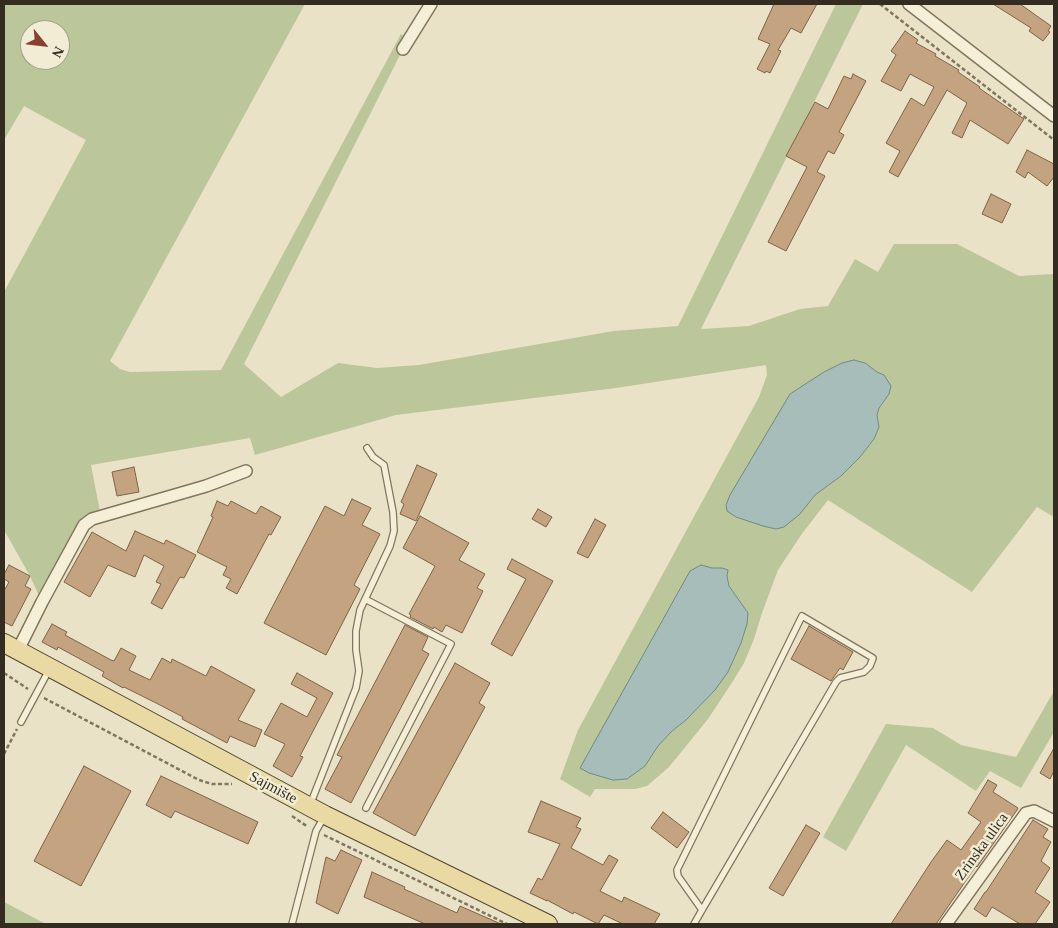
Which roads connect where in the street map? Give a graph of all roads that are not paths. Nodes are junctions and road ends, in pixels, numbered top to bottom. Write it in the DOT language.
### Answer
graph roads {
  1 [pos="431,4"];
  2 [pos="909,4"];
  3 [pos="403,49"];
  4 [pos="1054,116"];
  5 [pos="367,448"];
  6 [pos="246,471"];
  7 [pos="365,599"];
  8 [pos="11,646"];
  9 [pos="50,668"];
  10 [pos="21,722"];
  11 [pos="366,808"];
  12 [pos="317,811"];
  13 [pos="1054,821"];
  14 [pos="702,910"];
  15 [pos="292,924"];
  16 [pos="548,924"];
  17 [pos="694,924"];
  18 [pos="946,924"];
  1 -- 3 [label="street"];
  2 -- 4 [label="street"];
  5 -- 7 [label="lane"];
  6 -- 8 [label="street"];
  7 -- 11 [label="lane"];
  7 -- 12 [label="lane"];
  8 -- 9 [label="main road, Sajmište"];
  9 -- 10 [label="lane"];
  9 -- 12 [label="main road, Sajmište"];
  12 -- 15 [label="lane"];
  12 -- 16 [label="main road, Sajmište"];
  13 -- 18 [label="street, Zrinska ulica"];
  14 -- 14 [label="lane"];
  14 -- 17 [label="lane"];
}
